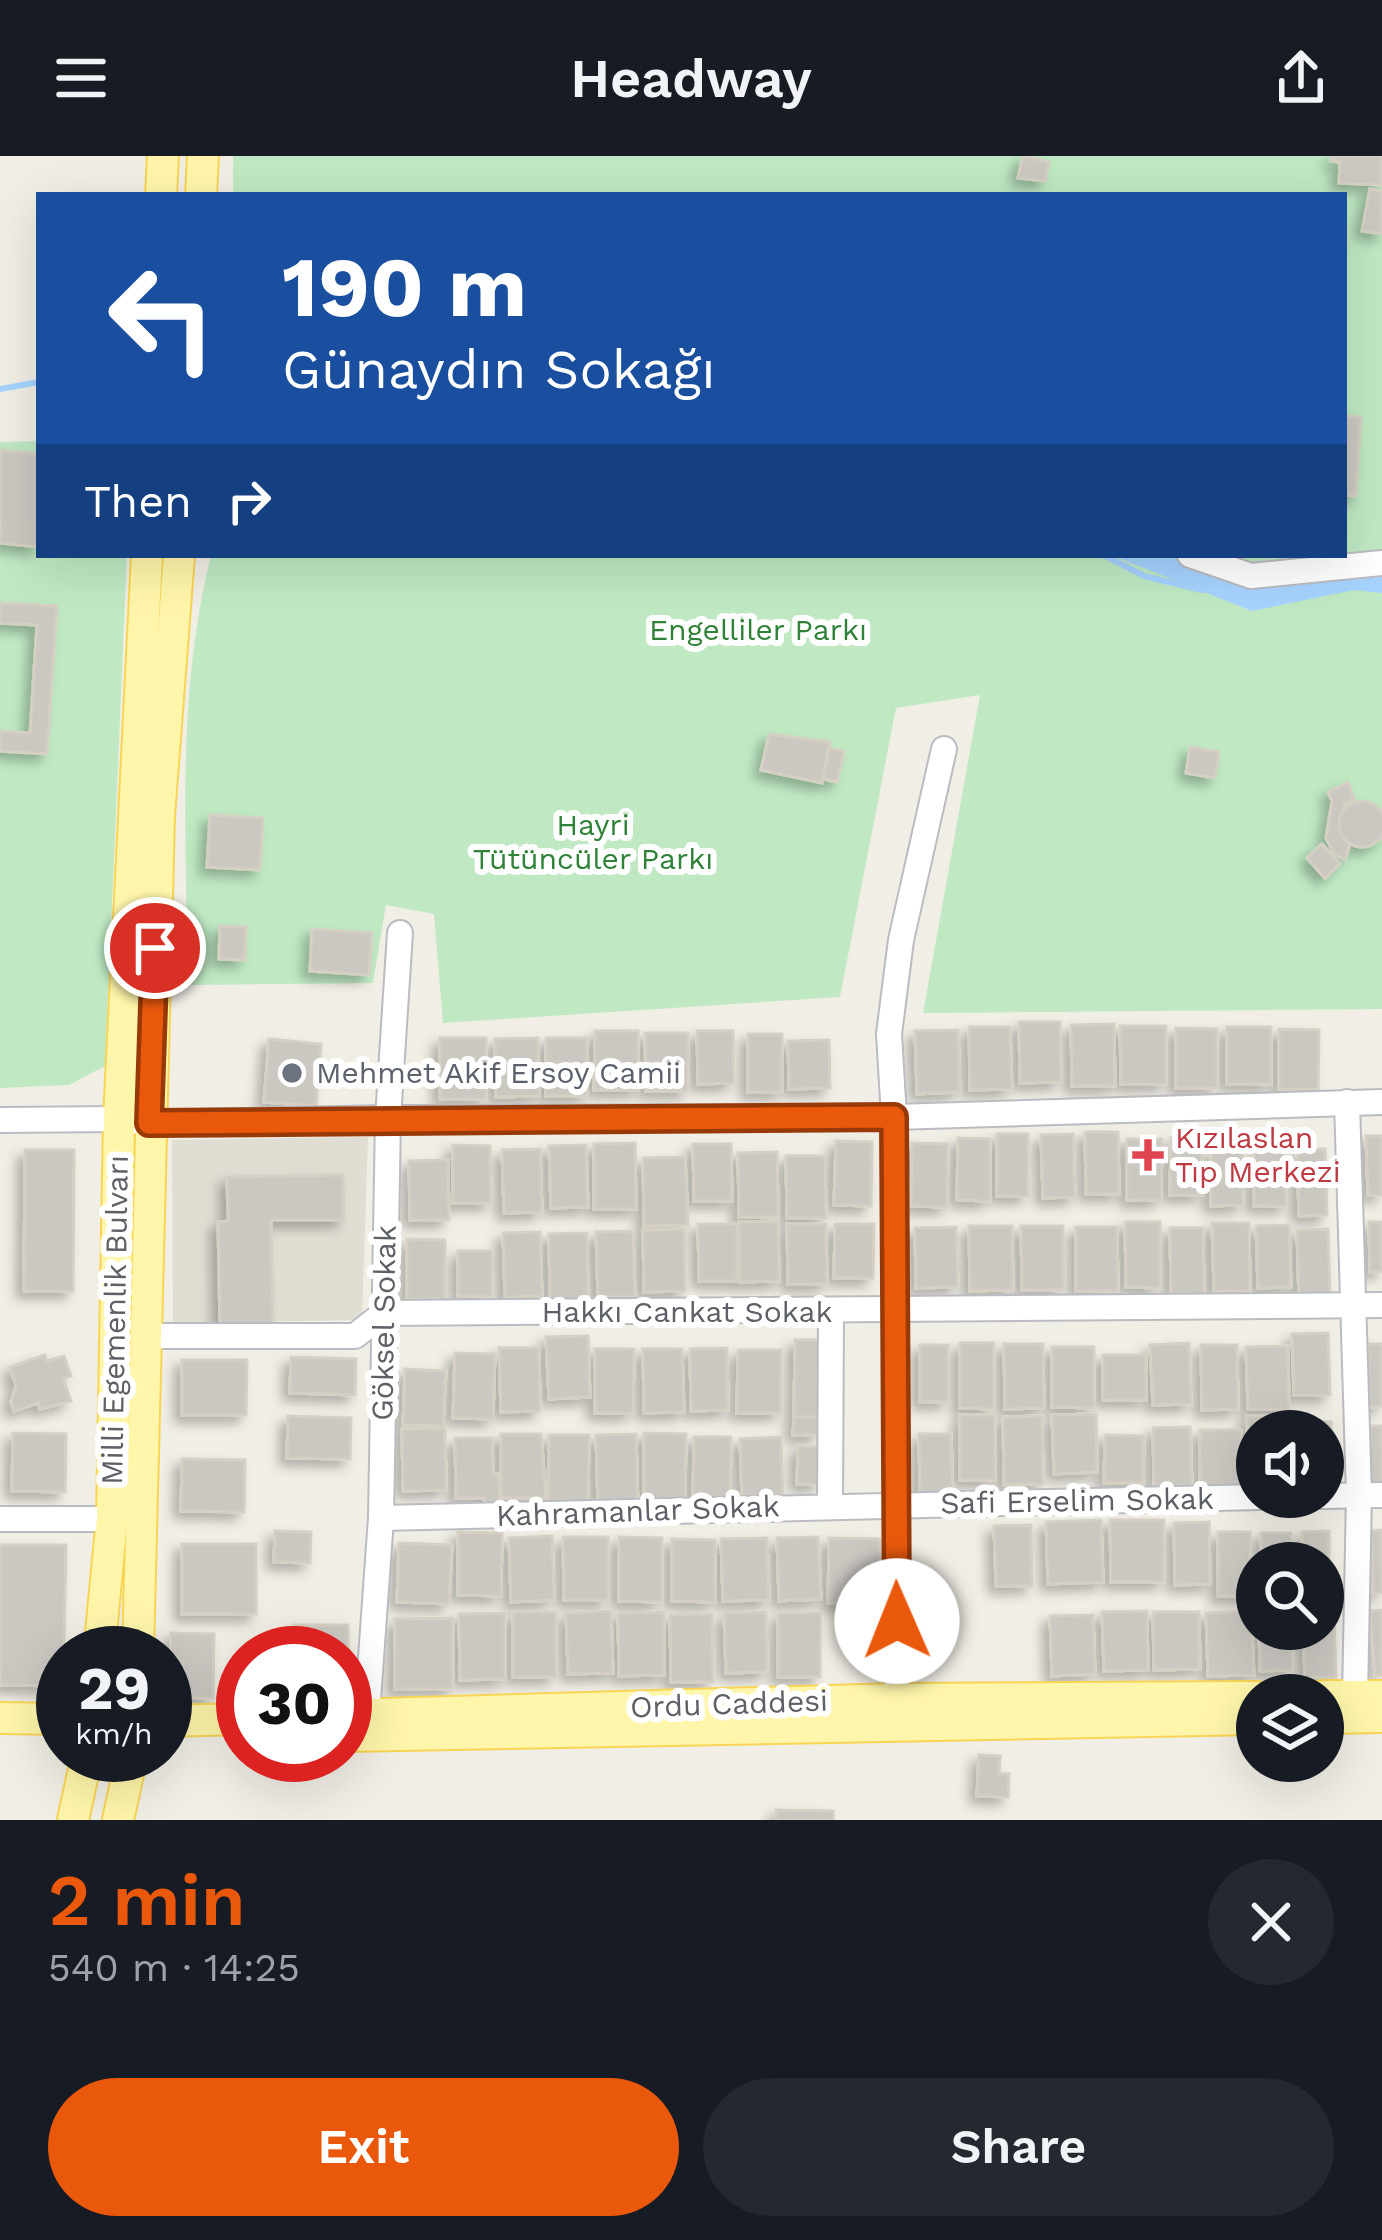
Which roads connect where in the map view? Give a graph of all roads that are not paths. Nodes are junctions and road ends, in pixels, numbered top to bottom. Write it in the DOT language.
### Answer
graph roads {
  1 [pos="163,156"];
  2 [pos="203,156"];
  3 [pos="161,192"];
  4 [pos="201,192"];
  5 [pos="147,558"];
  6 [pos="179,558"];
  7 [pos="1199,558"];
  8 [pos="1382,563"];
  9 [pos="944,749"];
  10 [pos="400,933"];
  11 [pos="1348,1102"];
  12 [pos="1382,1102"];
  13 [pos="894,1117"];
  14 [pos="388,1118"];
  15 [pos="0,1120"];
  16 [pos="134,1121"];
  17 [pos="1354,1305"];
  18 [pos="1382,1305"];
  19 [pos="894,1310"];
  20 [pos="831,1311"];
  21 [pos="384,1313"];
  22 [pos="144,1336"];
  23 [pos="1370,1495"];
  24 [pos="1236,1497"];
  25 [pos="896,1504"];
  26 [pos="830,1506"];
  27 [pos="381,1518"];
  28 [pos="0,1519"];
  29 [pos="112,1519"];
  30 [pos="102,1626"];
  31 [pos="139,1626"];
  32 [pos="367,1626"];
  33 [pos="1369,1696"];
  34 [pos="1236,1697"];
  35 [pos="897,1699"];
  36 [pos="372,1714"];
  37 [pos="1382,1717"];
  38 [pos="0,1718"];
  39 [pos="1344,1718"];
  40 [pos="36,1719"];
  41 [pos="1236,1719"];
  42 [pos="372,1735"];
  43 [pos="0,1739"];
  44 [pos="36,1739"];
  45 [pos="81,1782"];
  46 [pos="126,1782"];
  47 [pos="73,1820"];
  48 [pos="118,1820"];
  1 -- 3 [label="main road"];
  2 -- 4 [label="main road"];
  5 -- 16 [label="main road, Milli Egemenlik Bulvarı"];
  6 -- 16 [label="main road, Milli Egemenlik Bulvarı"];
  7 -- 8 [label="street"];
  9 -- 13 [label="street"];
  10 -- 14 [label="street, Göksel Sokak"];
  11 -- 12 [label="street"];
  11 -- 13 [label="street"];
  11 -- 17 [label="street"];
  13 -- 14 [label="street"];
  13 -- 19 [label="street"];
  14 -- 16 [label="street"];
  14 -- 21 [label="street, Göksel Sokak"];
  15 -- 16 [label="street"];
  16 -- 22 [label="main road, Milli Egemenlik Bulvarı"];
  16 -- 29 [label="main road, Milli Egemenlik Bulvarı"];
  17 -- 18 [label="street, Hakkı Cankat Sokak"];
  17 -- 19 [label="street, Hakkı Cankat Sokak"];
  17 -- 23 [label="street"];
  19 -- 20 [label="street, Hakkı Cankat Sokak"];
  19 -- 25 [label="street"];
  20 -- 21 [label="street, Hakkı Cankat Sokak"];
  20 -- 26 [label="street"];
  21 -- 22 [label="street, Hakkı Cankat Sokak"];
  21 -- 27 [label="street, Göksel Sokak"];
  22 -- 31 [label="main road, Milli Egemenlik Bulvarı"];
  23 -- 33 [label="street"];
  24 -- 25 [label="street, Safi Erselim Sokak"];
  25 -- 26 [label="street, Kahramanlar Sokak"];
  25 -- 35 [label="street"];
  26 -- 27 [label="street, Kahramanlar Sokak"];
  27 -- 32 [label="street, Göksel Sokak"];
  28 -- 29 [label="street"];
  29 -- 30 [label="main road, Milli Egemenlik Bulvarı"];
  34 -- 35 [label="main road, Ordu Caddesi"];
  35 -- 36 [label="main road, Ordu Caddesi"];
  37 -- 39 [label="main road"];
  38 -- 40 [label="main road"];
  41 -- 42 [label="main road, Ordu Caddesi"];
  43 -- 44 [label="main road"];
  45 -- 47 [label="main road"];
  46 -- 48 [label="main road"];
}
